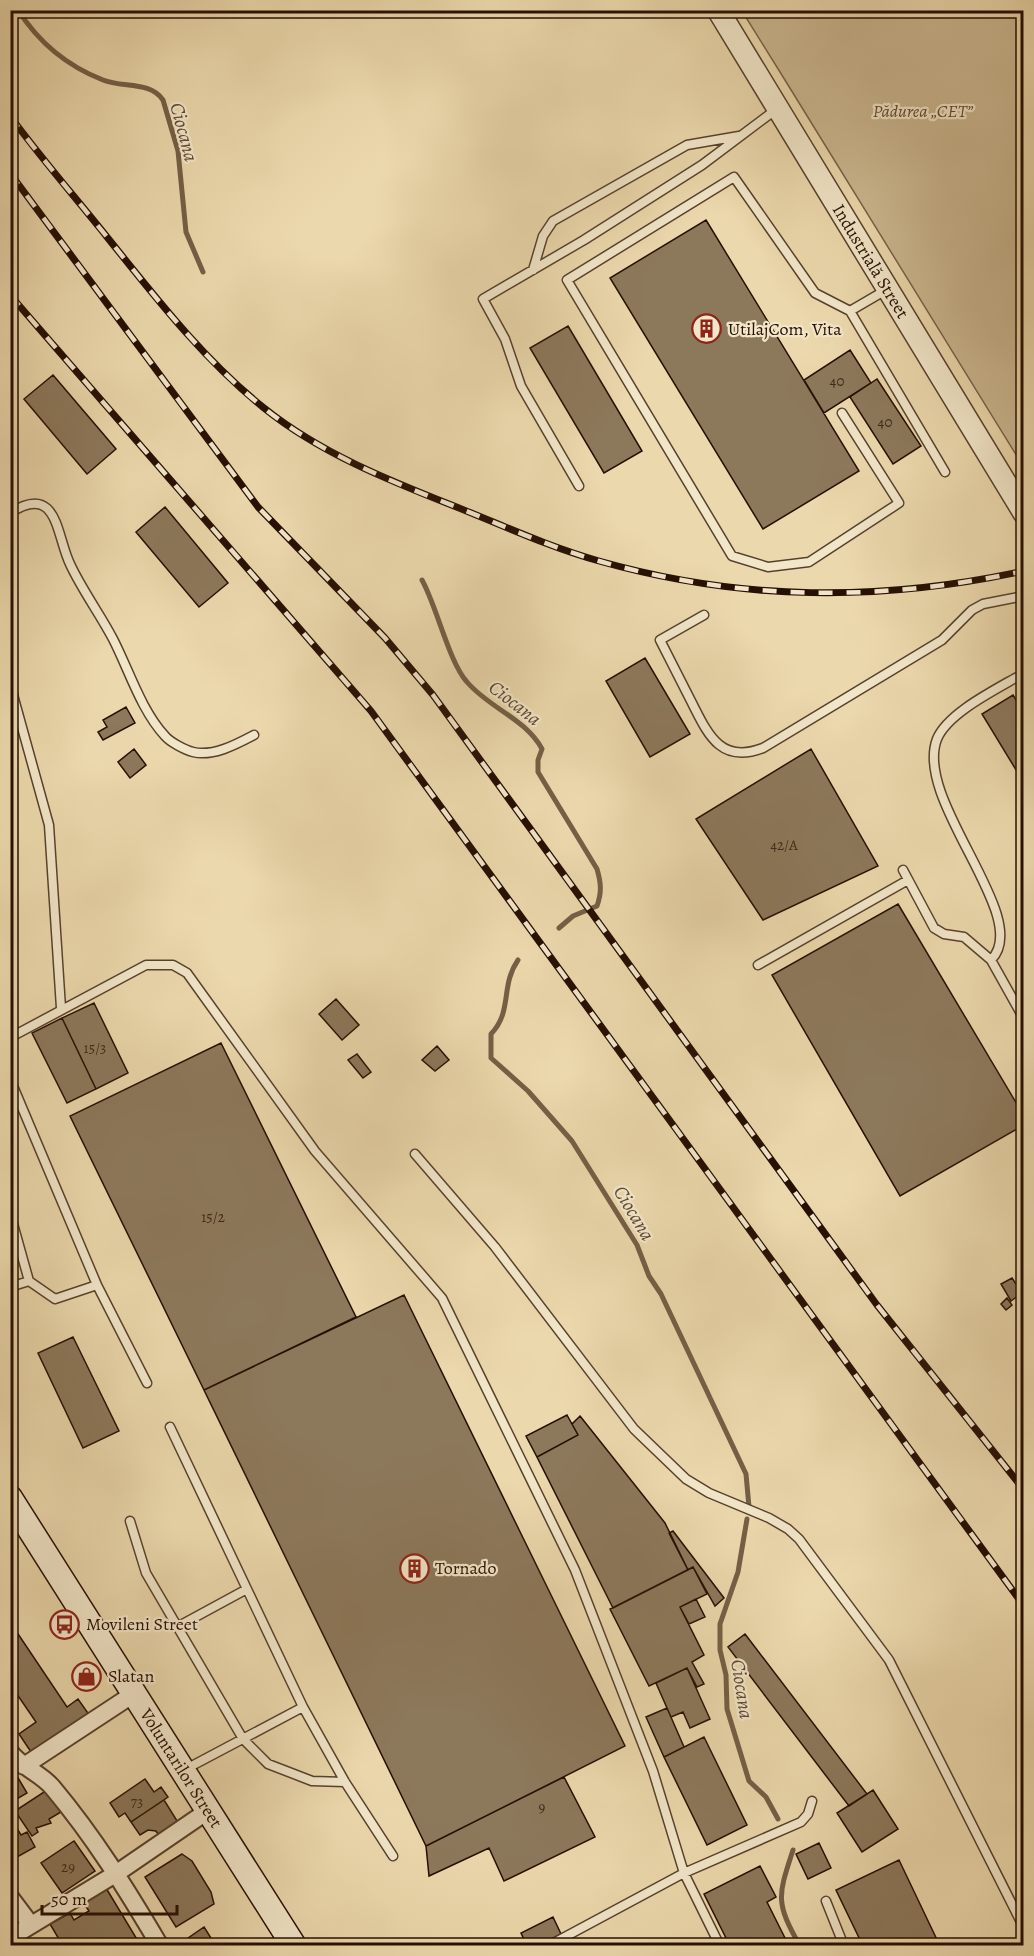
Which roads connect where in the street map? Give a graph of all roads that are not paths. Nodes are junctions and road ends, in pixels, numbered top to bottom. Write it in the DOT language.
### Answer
graph roads {
  1 [pos="718,10"];
  2 [pos="778,107"];
  3 [pos="741,136"];
  4 [pos="533,270"];
  5 [pos="886,290"];
  6 [pos="850,311"];
  7 [pos="842,413"];
  8 [pos="945,472"];
  9 [pos="579,486"];
  10 [pos="10,513"];
  11 [pos="1023,513"];
  12 [pos="1023,596"];
  13 [pos="704,615"];
  14 [pos="1023,673"];
  15 [pos="10,684"];
  16 [pos="254,735"];
  17 [pos="903,870"];
  18 [pos="908,880"];
  19 [pos="991,960"];
  20 [pos="758,965"];
  21 [pos="61,1008"];
  22 [pos="1023,1019"];
  23 [pos="10,1044"];
  24 [pos="10,1079"];
  25 [pos="416,1155"];
  26 [pos="10,1213"];
  27 [pos="29,1281"];
  28 [pos="97,1285"];
  29 [pos="10,1287"];
  30 [pos="147,1383"];
  31 [pos="170,1427"];
  32 [pos="10,1498"];
  33 [pos="130,1521"];
  34 [pos="247,1589"];
  35 [pos="177,1627"];
  36 [pos="135,1693"];
  37 [pos="303,1707"];
  38 [pos="243,1739"];
  39 [pos="10,1752"];
  40 [pos="24,1766"];
  41 [pos="183,1771"];
  42 [pos="345,1782"];
  43 [pos="812,1801"];
  44 [pos="209,1810"];
  45 [pos="393,1856"];
  46 [pos="117,1873"];
  47 [pos="684,1874"];
  48 [pos="10,1897"];
  49 [pos="826,1901"];
  50 [pos="31,1925"];
  51 [pos="1023,1928"];
  52 [pos="10,1938"];
  53 [pos="160,1946"];
  54 [pos="294,1946"];
  55 [pos="548,1946"];
  56 [pos="720,1946"];
  57 [pos="844,1946"];
  1 -- 2 [label="street, Industrială Street"];
  2 -- 3 [label="lane"];
  2 -- 5 [label="street, Industrială Street"];
  3 -- 4 [label="lane"];
  3 -- 4 [label="lane"];
  4 -- 9 [label="lane"];
  5 -- 6 [label="lane"];
  5 -- 11 [label="street, Industrială Street"];
  6 -- 7 [label="lane"];
  6 -- 8 [label="lane"];
  10 -- 16 [label="lane"];
  12 -- 13 [label="lane"];
  14 -- 19 [label="lane"];
  15 -- 21 [label="lane"];
  17 -- 18 [label="lane"];
  18 -- 19 [label="lane"];
  18 -- 20 [label="lane"];
  19 -- 22 [label="lane"];
  21 -- 23 [label="lane"];
  21 -- 47 [label="lane"];
  24 -- 28 [label="lane"];
  25 -- 51 [label="lane"];
  26 -- 27 [label="lane"];
  27 -- 28 [label="lane"];
  27 -- 29 [label="lane"];
  28 -- 30 [label="lane"];
  31 -- 34 [label="lane"];
  32 -- 36 [label="main road, Voluntarilor Street"];
  33 -- 35 [label="lane"];
  34 -- 35 [label="lane"];
  34 -- 37 [label="lane"];
  35 -- 38 [label="lane"];
  36 -- 40 [label="street"];
  36 -- 41 [label="main road, Voluntarilor Street"];
  37 -- 38 [label="lane"];
  37 -- 42 [label="lane"];
  38 -- 41 [label="lane"];
  38 -- 42 [label="lane"];
  39 -- 40 [label="street"];
  40 -- 46 [label="street"];
  41 -- 44 [label="main road, Voluntarilor Street"];
  42 -- 45 [label="lane"];
  43 -- 47 [label="lane"];
  44 -- 46 [label="street"];
  44 -- 54 [label="main road, Voluntarilor Street"];
  46 -- 50 [label="street"];
  46 -- 53 [label="street"];
  47 -- 55 [label="lane"];
  47 -- 56 [label="lane"];
  48 -- 50 [label="street"];
  49 -- 57 [label="lane"];
  50 -- 52 [label="street"];
}
